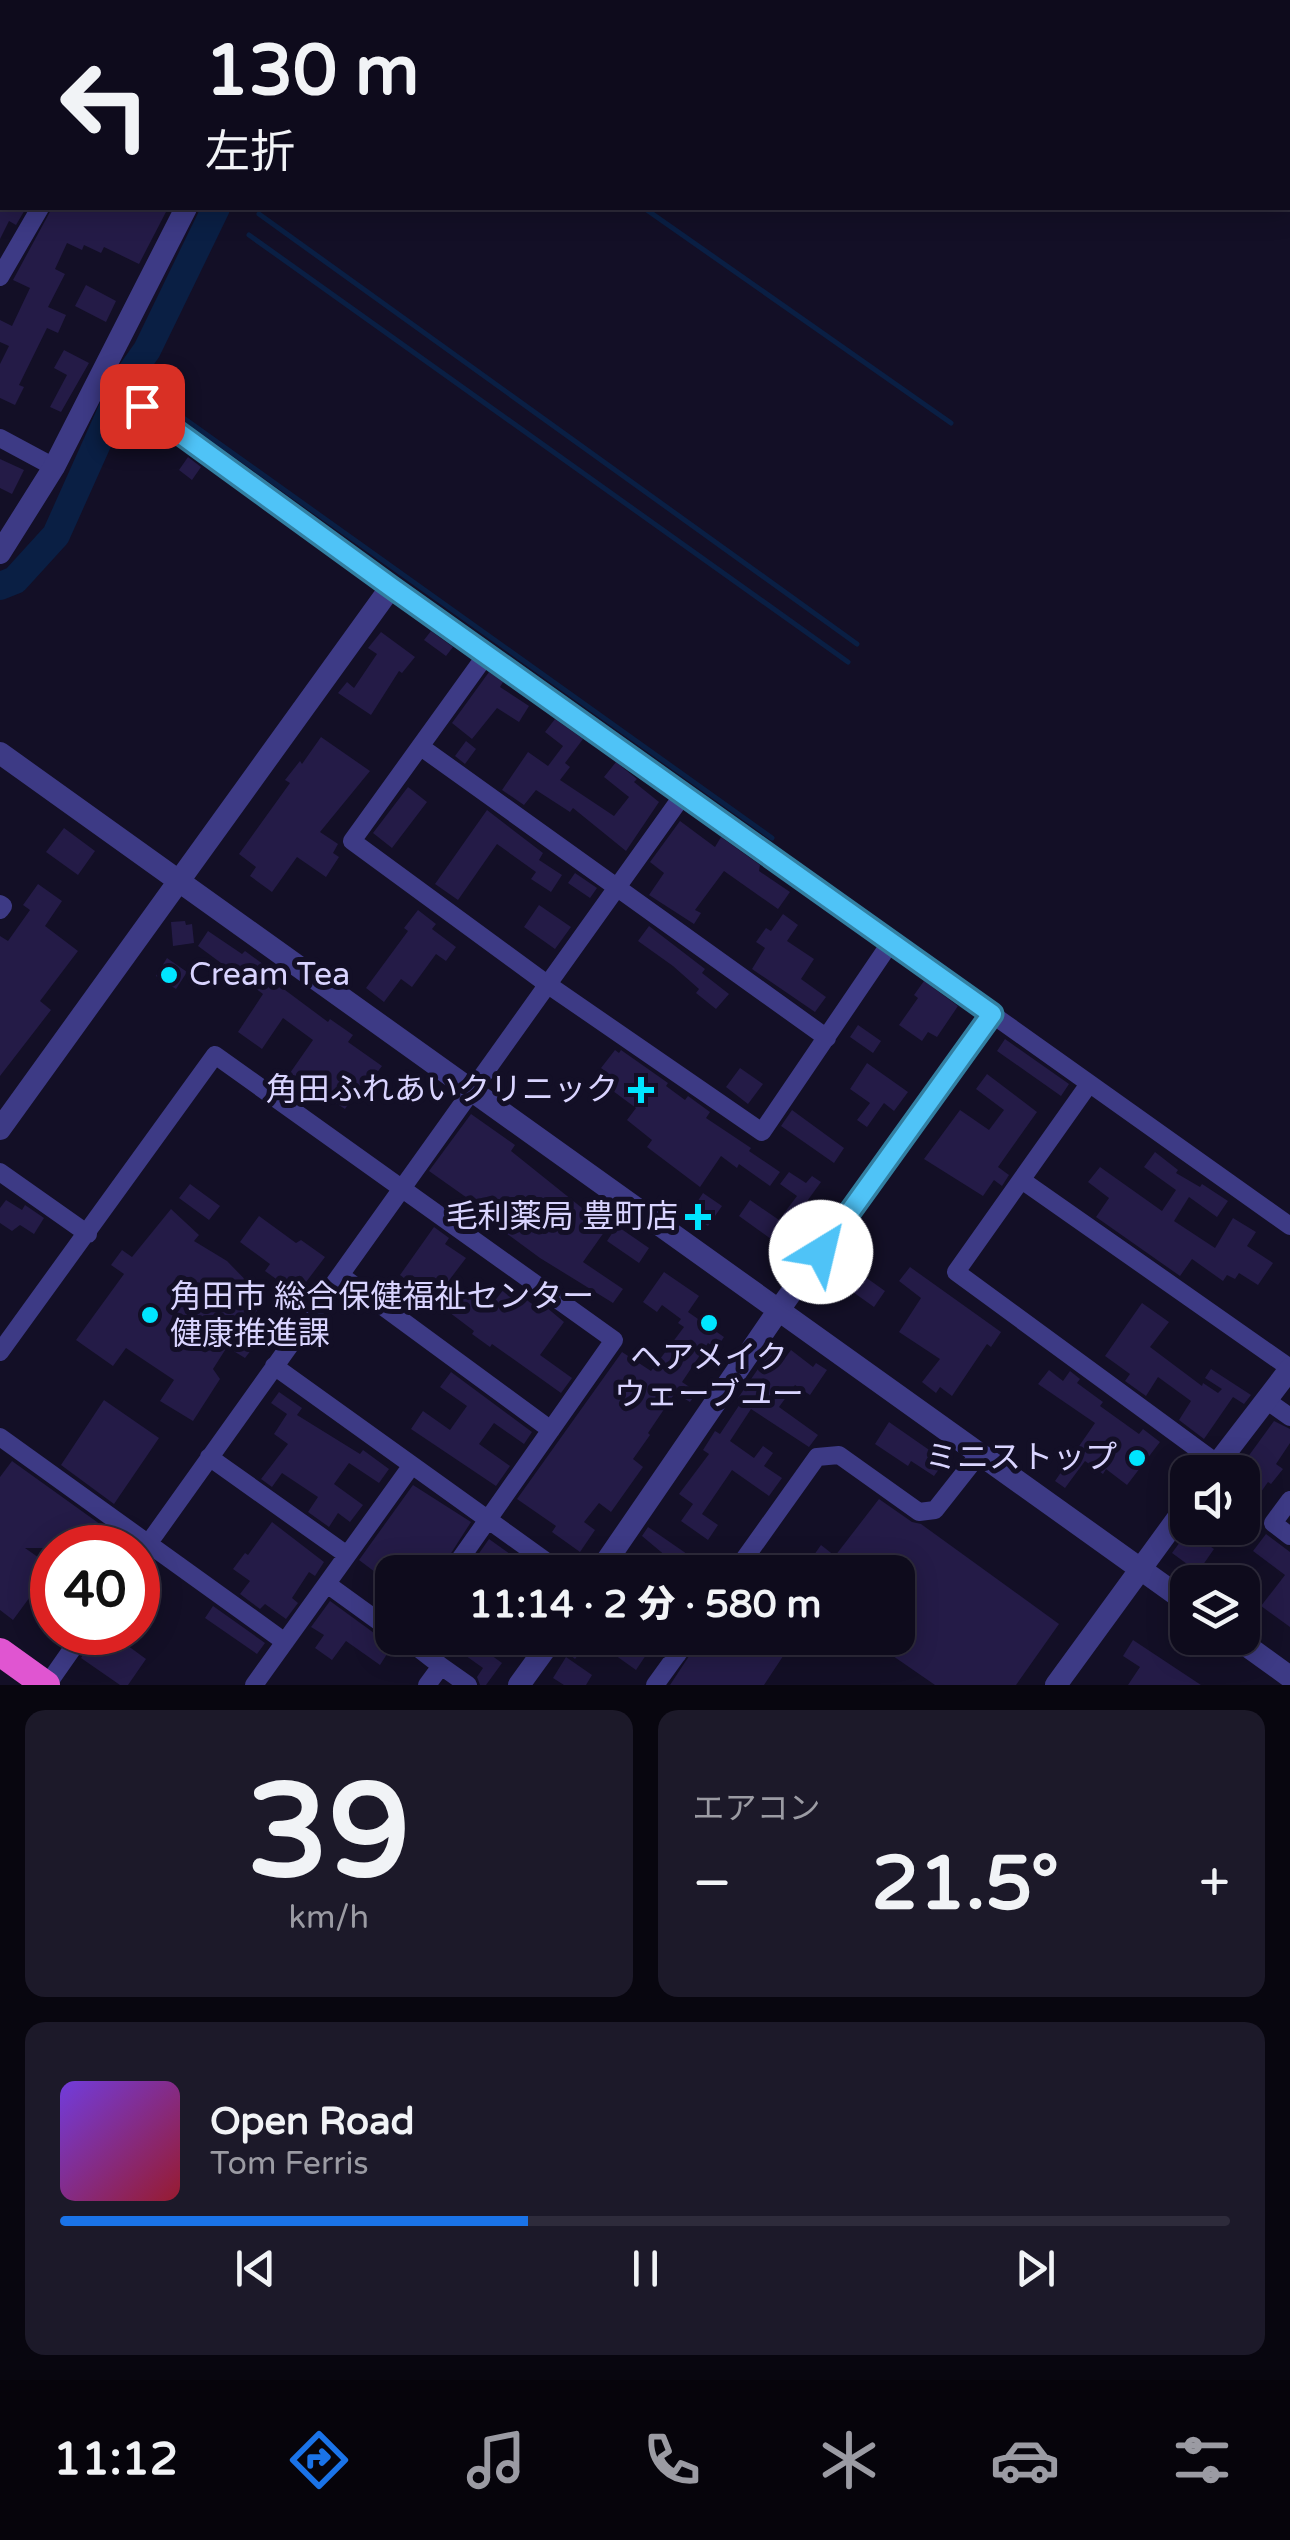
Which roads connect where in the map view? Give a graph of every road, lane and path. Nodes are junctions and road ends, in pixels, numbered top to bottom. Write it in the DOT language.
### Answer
graph roads {
  1 [pos="39,210"];
  2 [pos="185,210"];
  3 [pos="0,277"];
  4 [pos="142,406"];
  5 [pos="0,438"];
  6 [pos="54,466"];
  7 [pos="0,552"];
  8 [pos="391,587"];
  9 [pos="486,655"];
  10 [pos="421,747"];
  11 [pos="0,753"];
  12 [pos="683,794"];
  13 [pos="179,880"];
  14 [pos="616,888"];
  15 [pos="891,942"];
  16 [pos="548,984"];
  17 [pos="992,1014"];
  18 [pos="827,1038"];
  19 [pos="1089,1084"];
  20 [pos="471,1090"];
  21 [pos="0,1129"];
  22 [pos="0,1172"];
  23 [pos="1022,1181"];
  24 [pos="401,1188"];
  25 [pos="1290,1226"];
  26 [pos="88,1234"];
  27 [pos="340,1275"];
  28 [pos="778,1311"];
  29 [pos="0,1352"];
  30 [pos="274,1366"];
  31 [pos="1290,1368"];
  32 [pos="1266,1400"];
  33 [pos="1290,1417"];
  34 [pos="552,1430"];
  35 [pos="0,1437"];
  36 [pos="980,1453"];
  37 [pos="1198,1455"];
  38 [pos="1225,1455"];
  39 [pos="210,1457"];
  40 [pos="412,1465"];
  41 [pos="1290,1500"];
  42 [pos="488,1520"];
  43 [pos="110,1525"];
  44 [pos="160,1527"];
  45 [pos="1170,1528"];
  46 [pos="1290,1536"];
  47 [pos="348,1555"];
  48 [pos="463,1555"];
  49 [pos="538,1555"];
  50 [pos="611,1555"];
  51 [pos="747,1555"];
  52 [pos="160,1562"];
  53 [pos="1139,1568"];
  54 [pos="326,1584"];
  55 [pos="1170,1590"];
  56 [pos="375,1618"];
  57 [pos="285,1642"];
  58 [pos="0,1652"];
  59 [pos="68,1655"];
  60 [pos="426,1655"];
  61 [pos="541,1655"];
  62 [pos="677,1655"];
  63 [pos="1260,1655"];
  64 [pos="441,1666"];
  65 [pos="1290,1676"];
  66 [pos="47,1685"];
  67 [pos="254,1685"];
  68 [pos="427,1685"];
  69 [pos="468,1685"];
  70 [pos="519,1685"];
  71 [pos="656,1685"];
  72 [pos="1056,1685"];
  1 -- 3 [label="street"];
  2 -- 6 [label="street"];
  4 -- 8 [label="street"];
  5 -- 6 [label="street"];
  6 -- 7 [label="street"];
  8 -- 9 [label="street"];
  8 -- 13 [label="street"];
  9 -- 10 [label="street"];
  9 -- 12 [label="street"];
  10 -- 14 [label="street"];
  10 -- 16 [label="street"];
  11 -- 13 [label="street"];
  12 -- 14 [label="street"];
  12 -- 15 [label="street"];
  13 -- 20 [label="street"];
  13 -- 21 [label="street"];
  14 -- 16 [label="street"];
  14 -- 18 [label="street"];
  15 -- 17 [label="street"];
  15 -- 18 [label="street"];
  16 -- 18 [label="street"];
  16 -- 20 [label="street"];
  17 -- 19 [label="street"];
  17 -- 28 [label="street"];
  19 -- 23 [label="street"];
  19 -- 25 [label="street"];
  20 -- 24 [label="street"];
  20 -- 28 [label="street"];
  22 -- 26 [label="street"];
  23 -- 31 [label="street"];
  23 -- 37 [label="street"];
  24 -- 26 [label="street"];
  24 -- 27 [label="street"];
  24 -- 34 [label="street"];
  26 -- 29 [label="street"];
  27 -- 30 [label="street"];
  27 -- 34 [label="street"];
  28 -- 36 [label="street"];
  28 -- 50 [label="street"];
  30 -- 39 [label="street"];
  30 -- 40 [label="street"];
  31 -- 32 [label="street"];
  32 -- 33 [label="street"];
  32 -- 38 [label="street"];
  34 -- 42 [label="street"];
  35 -- 43 [label="street"];
  36 -- 51 [label="street"];
  36 -- 53 [label="street"];
  39 -- 44 [label="street"];
  39 -- 47 [label="street"];
  40 -- 42 [label="street"];
  40 -- 47 [label="street"];
  41 -- 46 [label="street"];
  42 -- 48 [label="street"];
  42 -- 49 [label="street"];
  45 -- 53 [label="street"];
  47 -- 54 [label="street"];
  52 -- 57 [label="street"];
  53 -- 55 [label="street"];
  53 -- 72 [label="street"];
  54 -- 56 [label="street"];
  54 -- 57 [label="street"];
  57 -- 67 [label="street"];
  58 -- 66 [label="highway"];
  59 -- 66 [label="street"];
  60 -- 64 [label="street"];
  61 -- 70 [label="street"];
  62 -- 71 [label="street"];
  63 -- 65 [label="street"];
  64 -- 68 [label="street"];
  64 -- 69 [label="street"];
}
